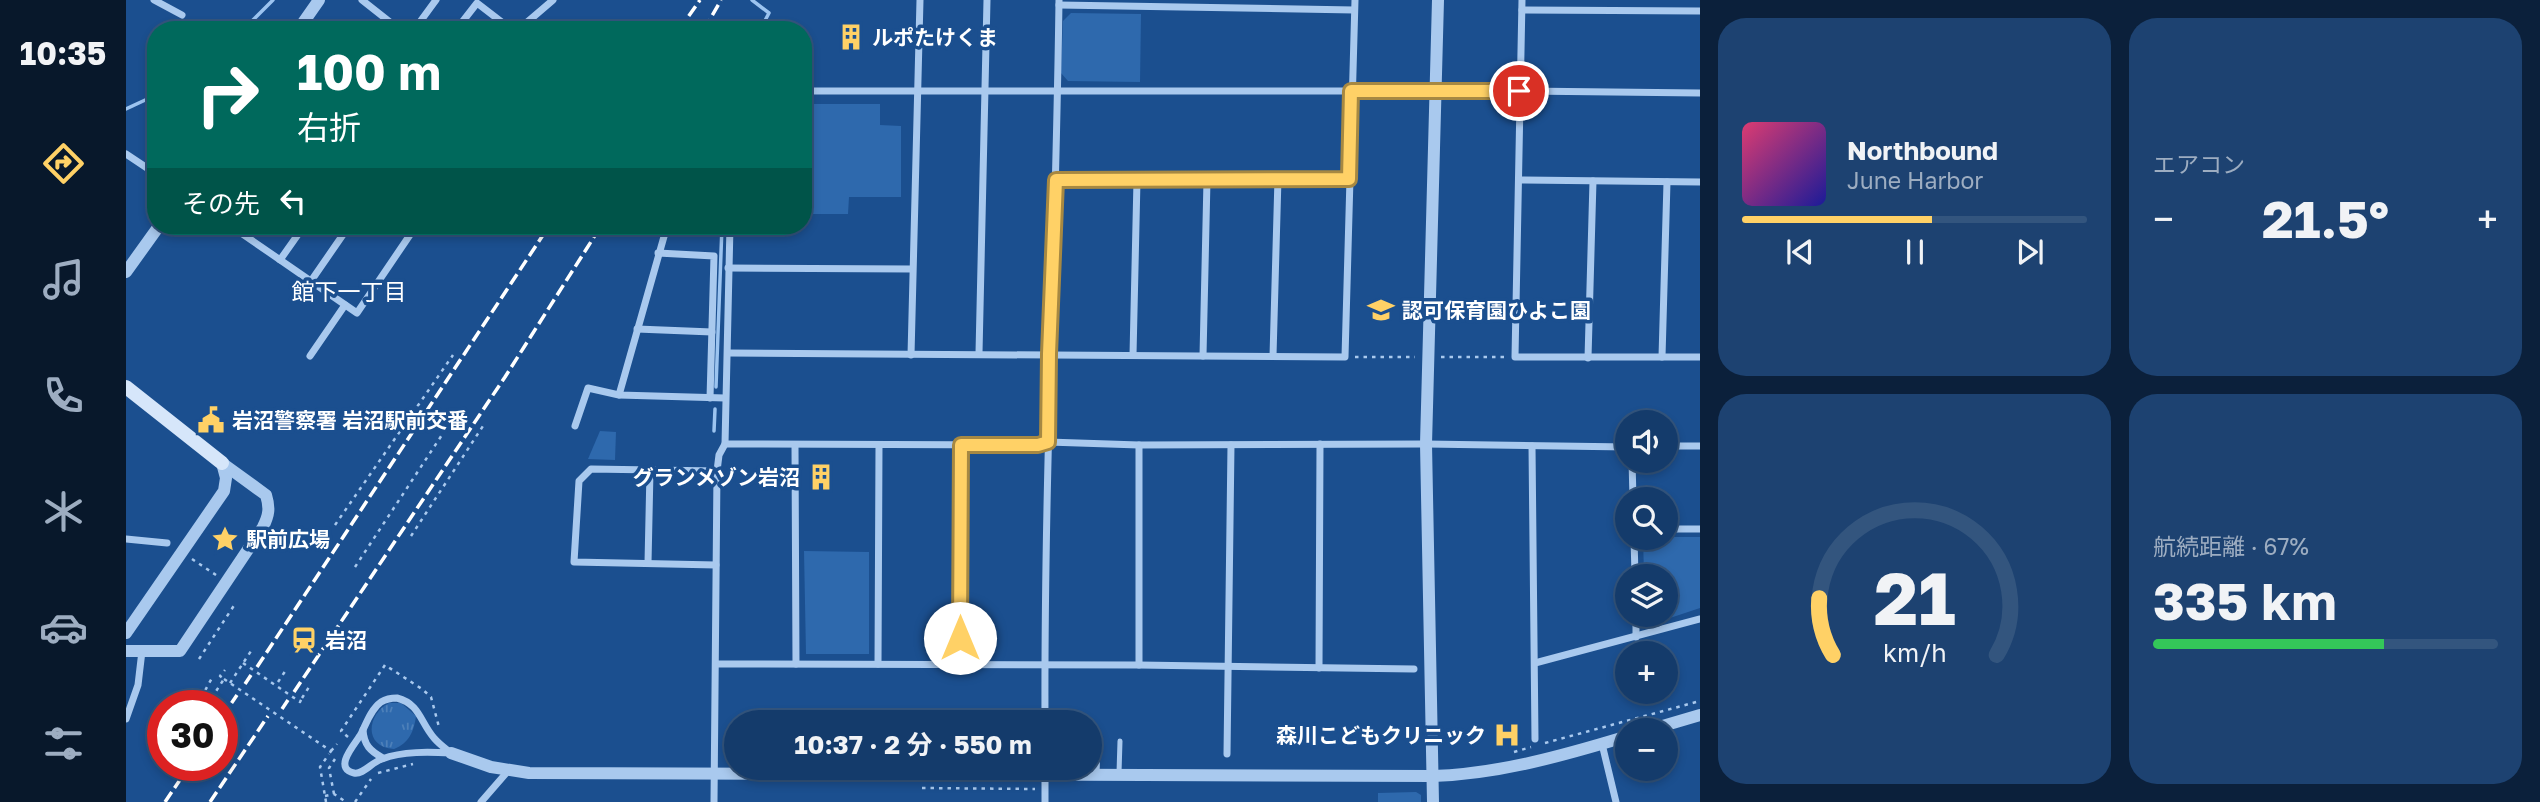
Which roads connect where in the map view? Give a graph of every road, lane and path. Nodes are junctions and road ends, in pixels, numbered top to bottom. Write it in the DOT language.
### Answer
graph roads {
  1 [pos="154,0"];
  2 [pos="319,0"];
  3 [pos="362,0"];
  4 [pos="436,0"];
  5 [pos="553,0"];
  6 [pos="919,0"];
  7 [pos="987,0"];
  8 [pos="1354,0"];
  9 [pos="1437,0"];
  10 [pos="1522,0"];
  11 [pos="1596,0"];
  12 [pos="1670,0"];
  13 [pos="478,2"];
  14 [pos="1059,3"];
  15 [pos="1136,3"];
  16 [pos="1208,3"];
  17 [pos="1283,4"];
  18 [pos="1596,9"];
  19 [pos="1354,10"];
  20 [pos="1522,10"];
  21 [pos="1670,10"];
  22 [pos="1700,11"];
  23 [pos="182,15"];
  24 [pos="304,21"];
  25 [pos="389,21"];
  26 [pos="421,21"];
  27 [pos="463,21"];
  28 [pos="501,21"];
  29 [pos="528,21"];
  30 [pos="812,91"];
  31 [pos="917,91"];
  32 [pos="985,91"];
  33 [pos="1351,91"];
  34 [pos="1519,91"];
  35 [pos="1056,92"];
  36 [pos="1435,92"];
  37 [pos="1700,93"];
  38 [pos="126,154"];
  39 [pos="147,168"];
  40 [pos="1278,178"];
  41 [pos="1349,179"];
  42 [pos="1056,180"];
  43 [pos="1138,180"];
  44 [pos="1208,180"];
  45 [pos="1518,180"];
  46 [pos="1593,181"];
  47 [pos="1667,182"];
  48 [pos="1700,182"];
  49 [pos="153,235"];
  50 [pos="244,235"];
  51 [pos="298,235"];
  52 [pos="343,235"];
  53 [pos="410,235"];
  54 [pos="664,235"];
  55 [pos="730,235"];
  56 [pos="659,253"];
  57 [pos="280,260"];
  58 [pos="728,268"];
  59 [pos="912,269"];
  60 [pos="126,272"];
  61 [pos="311,281"];
  62 [pos="345,305"];
  63 [pos="638,329"];
  64 [pos="712,332"];
  65 [pos="728,353"];
  66 [pos="979,353"];
  67 [pos="1049,354"];
  68 [pos="453,355"];
  69 [pos="911,355"];
  70 [pos="1133,355"];
  71 [pos="310,356"];
  72 [pos="1203,356"];
  73 [pos="1273,356"];
  74 [pos="1345,357"];
  75 [pos="1419,357"];
  76 [pos="1515,357"];
  77 [pos="1662,357"];
  78 [pos="1438,358"];
  79 [pos="1588,358"];
  80 [pos="1700,358"];
  81 [pos="126,387"];
  82 [pos="619,395"];
  83 [pos="710,398"];
  84 [pos="725,398"];
  85 [pos="459,409"];
  86 [pos="483,426"];
  87 [pos="575,426"];
  88 [pos="1048,442"];
  89 [pos="726,444"];
  90 [pos="1320,444"];
  91 [pos="1426,444"];
  92 [pos="961,445"];
  93 [pos="1139,445"];
  94 [pos="1231,445"];
  95 [pos="795,446"];
  96 [pos="879,446"];
  97 [pos="1532,446"];
  98 [pos="1678,446"];
  99 [pos="1700,446"];
  100 [pos="1615,447"];
  101 [pos="222,463"];
  102 [pos="650,471"];
  103 [pos="718,471"];
  104 [pos="335,525"];
  105 [pos="1678,529"];
  106 [pos="1700,529"];
  107 [pos="411,536"];
  108 [pos="126,539"];
  109 [pos="167,543"];
  110 [pos="182,553"];
  111 [pos="648,563"];
  112 [pos="716,565"];
  113 [pos="355,567"];
  114 [pos="227,582"];
  115 [pos="235,604"];
  116 [pos="1700,619"];
  117 [pos="1636,627"];
  118 [pos="126,633"];
  119 [pos="1636,638"];
  120 [pos="253,648"];
  121 [pos="126,651"];
  122 [pos="142,651"];
  123 [pos="199,659"];
  124 [pos="244,662"];
  125 [pos="1535,663"];
  126 [pos="717,664"];
  127 [pos="796,664"];
  128 [pos="878,664"];
  129 [pos="960,665"];
  130 [pos="1045,665"];
  131 [pos="1139,665"];
  132 [pos="1228,666"];
  133 [pos="1319,668"];
  134 [pos="1414,669"];
  135 [pos="225,670"];
  136 [pos="286,670"];
  137 [pos="212,678"];
  138 [pos="224,679"];
  139 [pos="278,682"];
  140 [pos="230,683"];
  141 [pos="309,687"];
  142 [pos="205,690"];
  143 [pos="218,690"];
  144 [pos="1700,701"];
  145 [pos="1045,710"];
  146 [pos="1700,715"];
  147 [pos="126,719"];
  148 [pos="1678,721"];
  149 [pos="363,730"];
  150 [pos="441,733"];
  151 [pos="349,737"];
  152 [pos="1535,739"];
  153 [pos="1615,740"];
  154 [pos="1120,741"];
  155 [pos="337,744"];
  156 [pos="1602,744"];
  157 [pos="1513,752"];
  158 [pos="330,753"];
  159 [pos="451,753"];
  160 [pos="1227,754"];
  161 [pos="336,758"];
  162 [pos="383,758"];
  163 [pos="508,771"];
  164 [pos="715,774"];
  165 [pos="724,774"];
  166 [pos="1102,776"];
  167 [pos="1119,776"];
  168 [pos="1433,776"];
  169 [pos="1045,780"];
  170 [pos="334,794"];
  171 [pos="327,800"];
  172 [pos="346,802"];
  173 [pos="481,802"];
  174 [pos="714,802"];
  175 [pos="1045,802"];
  176 [pos="1433,802"];
  177 [pos="1616,802"];
  1 -- 23 [label="street"];
  2 -- 24 [label="street"];
  3 -- 25 [label="street"];
  4 -- 26 [label="street"];
  5 -- 29 [label="street"];
  6 -- 31 [label="street"];
  7 -- 32 [label="street"];
  8 -- 19 [label="street"];
  9 -- 36 [label="street"];
  10 -- 20 [label="street"];
  11 -- 18 [label="street"];
  12 -- 21 [label="street"];
  13 -- 27 [label="street"];
  13 -- 28 [label="street"];
  14 -- 15 [label="street"];
  14 -- 35 [label="street"];
  15 -- 16 [label="street"];
  16 -- 17 [label="street"];
  17 -- 19 [label="street"];
  18 -- 20 [label="street"];
  18 -- 21 [label="street"];
  19 -- 33 [label="street"];
  20 -- 34 [label="street"];
  21 -- 22 [label="street"];
  30 -- 31 [label="street"];
  31 -- 32 [label="street"];
  31 -- 59 [label="street"];
  32 -- 35 [label="street"];
  32 -- 66 [label="street"];
  33 -- 35 [label="street"];
  33 -- 36 [label="street"];
  33 -- 41 [label="street"];
  34 -- 36 [label="street"];
  34 -- 37 [label="street"];
  34 -- 45 [label="street"];
  35 -- 42 [label="street"];
  36 -- 91 [label="street"];
  38 -- 39 [label="street"];
  40 -- 41 [label="street"];
  40 -- 44 [label="street"];
  40 -- 73 [label="street"];
  41 -- 74 [label="street"];
  42 -- 43 [label="street"];
  42 -- 67 [label="street"];
  43 -- 44 [label="street"];
  43 -- 70 [label="street"];
  44 -- 72 [label="street"];
  45 -- 46 [label="street"];
  45 -- 76 [label="street"];
  46 -- 47 [label="street"];
  46 -- 79 [label="street"];
  47 -- 48 [label="street"];
  47 -- 77 [label="street"];
  49 -- 60 [label="street"];
  50 -- 57 [label="street"];
  51 -- 57 [label="street"];
  52 -- 61 [label="street"];
  53 -- 62 [label="street"];
  54 -- 56 [label="street"];
  55 -- 58 [label="street"];
  56 -- 63 [label="street"];
  56 -- 64 [label="street"];
  57 -- 61 [label="street"];
  58 -- 59 [label="street"];
  58 -- 65 [label="street"];
  59 -- 69 [label="street"];
  61 -- 62 [label="street"];
  62 -- 71 [label="street"];
  63 -- 64 [label="street"];
  63 -- 82 [label="street"];
  64 -- 83 [label="street"];
  65 -- 69 [label="street"];
  65 -- 84 [label="street"];
  66 -- 67 [label="street"];
  66 -- 69 [label="street"];
  67 -- 70 [label="street"];
  67 -- 88 [label="street"];
  68 -- 104 [label="path"];
  70 -- 72 [label="street"];
  72 -- 73 [label="street"];
  73 -- 74 [label="street"];
  74 -- 75 [label="path"];
  76 -- 78 [label="path"];
  76 -- 79 [label="street"];
  77 -- 79 [label="street"];
  77 -- 80 [label="street"];
  81 -- 101 [label="main road"];
  82 -- 83 [label="street"];
  82 -- 87 [label="street"];
  83 -- 84 [label="street"];
  84 -- 89 [label="street"];
  85 -- 113 [label="path"];
  86 -- 107 [label="path"];
  88 -- 92 [label="street"];
  88 -- 93 [label="street"];
  88 -- 130 [label="street"];
  89 -- 95 [label="street"];
  89 -- 103 [label="street"];
  90 -- 91 [label="street"];
  90 -- 94 [label="street"];
  90 -- 133 [label="street"];
  91 -- 97 [label="street"];
  91 -- 168 [label="street"];
  92 -- 96 [label="street"];
  92 -- 129 [label="street"];
  93 -- 94 [label="street"];
  93 -- 131 [label="street"];
  94 -- 132 [label="street"];
  95 -- 96 [label="street"];
  95 -- 127 [label="street"];
  96 -- 128 [label="street"];
  97 -- 100 [label="street"];
  97 -- 125 [label="street"];
  98 -- 99 [label="street"];
  101 -- 110 [label="street"];
  101 -- 114 [label="street"];
  102 -- 103 [label="street"];
  102 -- 111 [label="street"];
  102 -- 111 [label="street"];
  103 -- 112 [label="street"];
  105 -- 106 [label="street"];
  108 -- 109 [label="street"];
  110 -- 114 [label="path"];
  110 -- 118 [label="street"];
  111 -- 112 [label="street"];
  112 -- 126 [label="street"];
  114 -- 122 [label="street"];
  115 -- 123 [label="path"];
  116 -- 119 [label="street"];
  117 -- 119 [label="street"];
  119 -- 125 [label="street"];
  120 -- 124 [label="path"];
  121 -- 122 [label="street"];
  122 -- 147 [label="street"];
  124 -- 140 [label="path"];
  124 -- 141 [label="path, bridge"];
  125 -- 152 [label="street"];
  126 -- 127 [label="street"];
  126 -- 164 [label="street"];
  127 -- 128 [label="street"];
  128 -- 129 [label="street"];
  129 -- 130 [label="street"];
  130 -- 131 [label="street"];
  130 -- 145 [label="street"];
  131 -- 132 [label="street"];
  132 -- 133 [label="street"];
  132 -- 160 [label="street"];
  133 -- 134 [label="street"];
  135 -- 138 [label="path, bridge"];
  136 -- 139 [label="path"];
  137 -- 142 [label="path"];
  138 -- 140 [label="path, bridge"];
  138 -- 143 [label="path, bridge"];
  140 -- 158 [label="path, bridge"];
  144 -- 157 [label="path"];
  146 -- 148 [label="street"];
  149 -- 159 [label="street"];
  149 -- 162 [label="street"];
  149 -- 162 [label="street"];
  150 -- 151 [label="path"];
  153 -- 156 [label="street"];
  154 -- 167 [label="lane"];
  155 -- 158 [label="path, bridge"];
  156 -- 168 [label="street"];
  156 -- 177 [label="street"];
  158 -- 171 [label="path"];
  159 -- 162 [label="street"];
  159 -- 163 [label="street"];
  161 -- 170 [label="path"];
  163 -- 164 [label="street"];
  163 -- 173 [label="street"];
  164 -- 165 [label="street"];
  164 -- 174 [label="street"];
  166 -- 167 [label="street"];
  167 -- 168 [label="street"];
  168 -- 176 [label="street"];
  169 -- 175 [label="street"];
  170 -- 171 [label="path"];
  170 -- 172 [label="path"];
}
